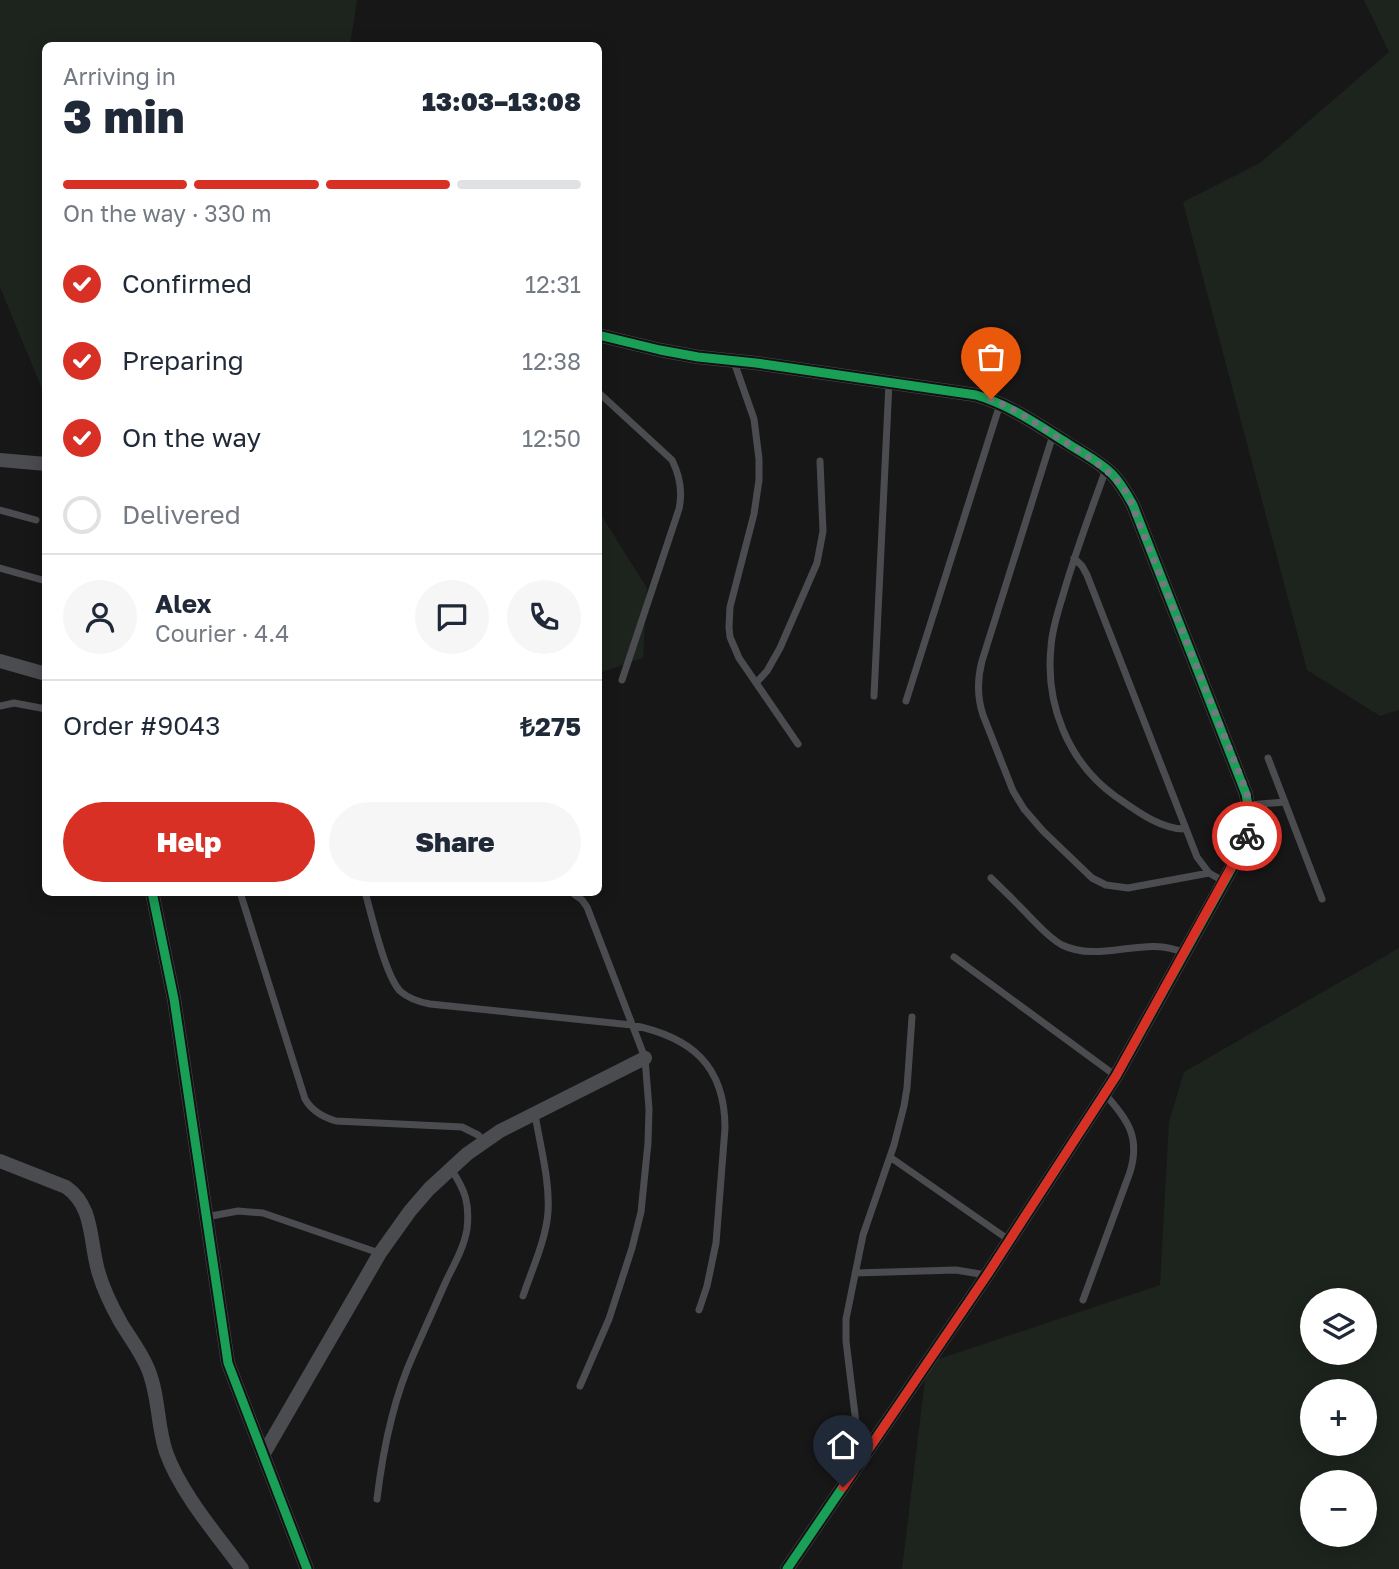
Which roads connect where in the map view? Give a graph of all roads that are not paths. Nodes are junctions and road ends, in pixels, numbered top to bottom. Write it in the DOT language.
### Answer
graph roads {
  1 [pos="602,336"];
  2 [pos="734,361"];
  3 [pos="889,382"];
  4 [pos="602,396"];
  5 [pos="1000,403"];
  6 [pos="1054,435"];
  7 [pos="0,460"];
  8 [pos="820,461"];
  9 [pos="42,464"];
  10 [pos="1106,469"];
  11 [pos="0,510"];
  12 [pos="36,520"];
  13 [pos="1074,558"];
  14 [pos="0,568"];
  15 [pos="42,580"];
  16 [pos="0,661"];
  17 [pos="42,673"];
  18 [pos="622,680"];
  19 [pos="756,683"];
  20 [pos="874,696"];
  21 [pos="906,701"];
  22 [pos="0,706"];
  23 [pos="42,708"];
  24 [pos="798,744"];
  25 [pos="1268,758"];
  26 [pos="1285,802"];
  27 [pos="1249,805"];
  28 [pos="1186,829"];
  29 [pos="1209,873"];
  30 [pos="991,878"];
  31 [pos="1224,882"];
  32 [pos="153,896"];
  33 [pos="241,896"];
  34 [pos="366,896"];
  35 [pos="576,896"];
  36 [pos="1322,899"];
  37 [pos="1185,953"];
  38 [pos="954,957"];
  39 [pos="912,1017"];
  40 [pos="632,1025"];
  41 [pos="645,1058"];
  42 [pos="1116,1076"];
  43 [pos="1104,1093"];
  44 [pos="535,1114"];
  45 [pos="484,1142"];
  46 [pos="890,1157"];
  47 [pos="0,1161"];
  48 [pos="450,1168"];
  49 [pos="205,1218"];
  50 [pos="1010,1241"];
  51 [pos="380,1254"];
  52 [pos="855,1273"];
  53 [pos="987,1275"];
  54 [pos="523,1296"];
  55 [pos="1083,1300"];
  56 [pos="699,1310"];
  57 [pos="580,1386"];
  58 [pos="871,1446"];
  59 [pos="263,1455"];
  60 [pos="377,1499"];
  61 [pos="242,1569"];
  62 [pos="307,1569"];
  63 [pos="787,1569"];
  1 -- 2 [label="street"];
  2 -- 3 [label="street"];
  2 -- 19 [label="lane"];
  3 -- 5 [label="street"];
  3 -- 20 [label="lane"];
  4 -- 18 [label="lane"];
  5 -- 6 [label="street"];
  5 -- 21 [label="lane"];
  6 -- 10 [label="street"];
  6 -- 29 [label="lane"];
  7 -- 9 [label="street"];
  8 -- 19 [label="lane"];
  10 -- 13 [label="lane"];
  10 -- 27 [label="street"];
  11 -- 12 [label="lane"];
  13 -- 28 [label="lane"];
  13 -- 28 [label="lane"];
  14 -- 15 [label="lane"];
  16 -- 17 [label="street"];
  19 -- 24 [label="lane"];
  22 -- 23 [label="lane"];
  25 -- 26 [label="lane"];
  26 -- 27 [label="lane"];
  26 -- 36 [label="lane"];
  27 -- 31 [label="street"];
  28 -- 29 [label="lane"];
  29 -- 31 [label="lane"];
  30 -- 37 [label="lane"];
  31 -- 37 [label="street"];
  32 -- 49 [label="street"];
  33 -- 45 [label="lane"];
  34 -- 40 [label="lane"];
  35 -- 40 [label="lane"];
  37 -- 42 [label="street"];
  38 -- 42 [label="lane"];
  39 -- 46 [label="lane"];
  40 -- 41 [label="lane"];
  40 -- 56 [label="lane"];
  41 -- 44 [label="street"];
  41 -- 57 [label="lane"];
  42 -- 43 [label="street"];
  43 -- 50 [label="street"];
  43 -- 55 [label="lane"];
  44 -- 45 [label="street"];
  44 -- 54 [label="lane"];
  45 -- 48 [label="street"];
  46 -- 50 [label="lane"];
  46 -- 52 [label="lane"];
  47 -- 61 [label="street"];
  48 -- 51 [label="street"];
  48 -- 60 [label="lane"];
  49 -- 51 [label="lane"];
  49 -- 59 [label="street"];
  50 -- 53 [label="street"];
  51 -- 59 [label="street"];
  52 -- 53 [label="lane"];
  52 -- 58 [label="lane"];
  53 -- 58 [label="street"];
  58 -- 63 [label="street"];
  59 -- 62 [label="street"];
}
